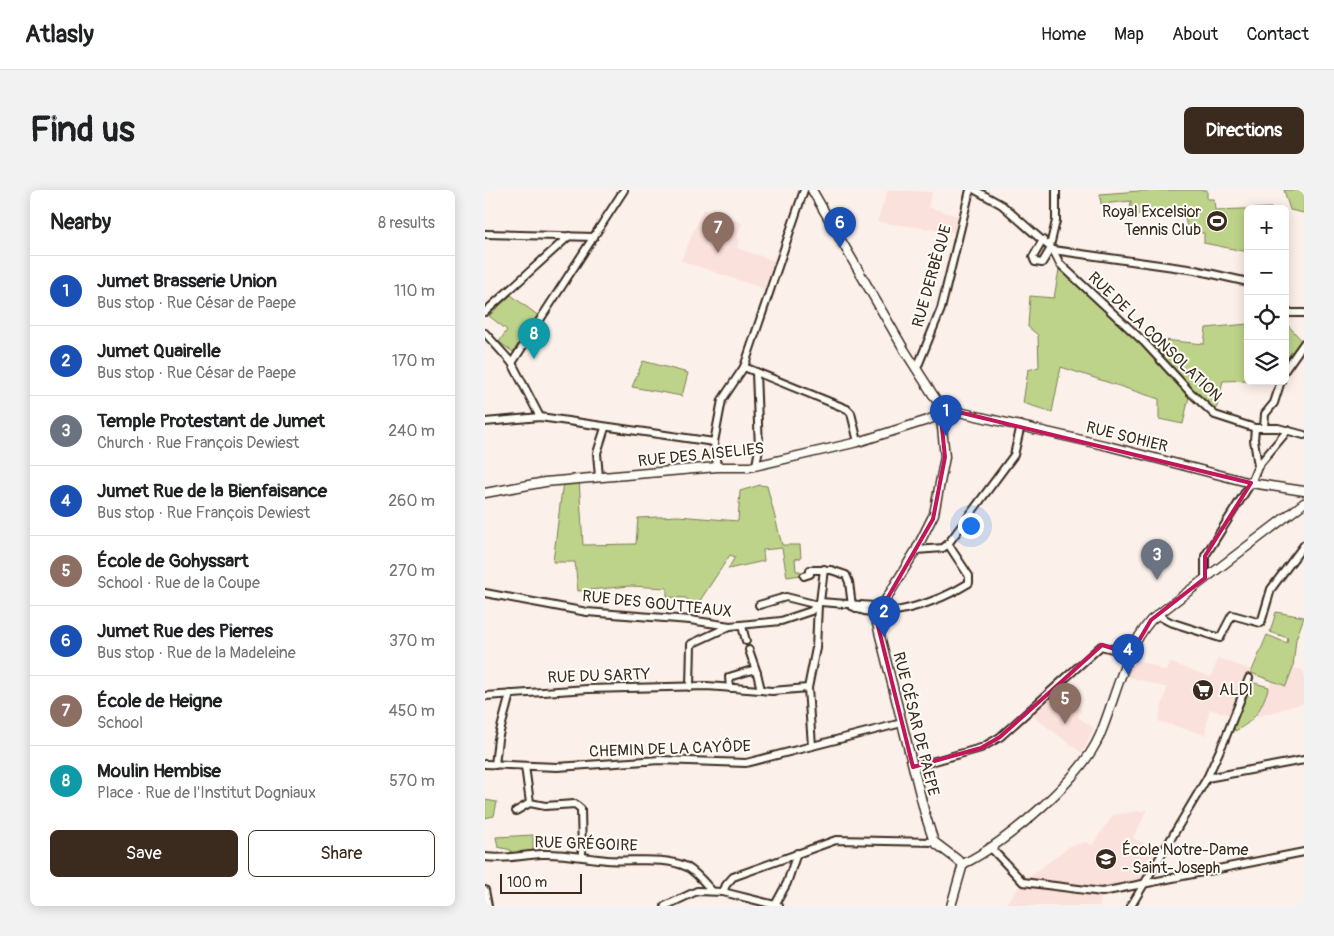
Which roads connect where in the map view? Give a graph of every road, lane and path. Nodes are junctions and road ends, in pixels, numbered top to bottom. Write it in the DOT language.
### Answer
graph roads {
  1 [pos="624,190"];
  2 [pos="804,190"];
  3 [pos="812,190"];
  4 [pos="970,190"];
  5 [pos="975,190"];
  6 [pos="1056,190"];
  7 [pos="485,234"];
  8 [pos="569,236"];
  9 [pos="594,237"];
  10 [pos="1043,240"];
  11 [pos="1051,248"];
  12 [pos="1244,281"];
  13 [pos="1289,311"];
  14 [pos="485,312"];
  15 [pos="1304,313"];
  16 [pos="485,333"];
  17 [pos="1304,342"];
  18 [pos="512,363"];
  19 [pos="1289,364"];
  20 [pos="744,367"];
  21 [pos="917,368"];
  22 [pos="756,372"];
  23 [pos="1280,385"];
  24 [pos="944,412"];
  25 [pos="540,417"];
  26 [pos="485,422"];
  27 [pos="1021,425"];
  28 [pos="1264,427"];
  29 [pos="605,428"];
  30 [pos="1255,428"];
  31 [pos="1288,430"];
  32 [pos="1304,435"];
  33 [pos="714,442"];
  34 [pos="858,442"];
  35 [pos="756,465"];
  36 [pos="1258,466"];
  37 [pos="717,467"];
  38 [pos="599,478"];
  39 [pos="1251,483"];
  40 [pos="1304,491"];
  41 [pos="485,493"];
  42 [pos="1304,503"];
  43 [pos="948,544"];
  44 [pos="1304,546"];
  45 [pos="917,550"];
  46 [pos="824,569"];
  47 [pos="804,576"];
  48 [pos="1205,578"];
  49 [pos="486,595"];
  50 [pos="819,604"];
  51 [pos="759,605"];
  52 [pos="852,606"];
  53 [pos="879,611"];
  54 [pos="1157,615"];
  55 [pos="730,626"];
  56 [pos="742,626"];
  57 [pos="746,641"];
  58 [pos="749,650"];
  59 [pos="1131,654"];
  60 [pos="757,673"];
  61 [pos="1249,678"];
  62 [pos="690,687"];
  63 [pos="730,688"];
  64 [pos="808,688"];
  65 [pos="761,690"];
  66 [pos="510,694"];
  67 [pos="485,696"];
  68 [pos="902,723"];
  69 [pos="812,746"];
  70 [pos="1304,760"];
  71 [pos="485,764"];
  72 [pos="495,765"];
  73 [pos="525,766"];
  74 [pos="913,768"];
  75 [pos="1207,778"];
  76 [pos="530,803"];
  77 [pos="516,810"];
  78 [pos="934,842"];
  79 [pos="990,847"];
  80 [pos="1304,852"];
  81 [pos="797,853"];
  82 [pos="581,856"];
  83 [pos="485,857"];
  84 [pos="963,864"];
  85 [pos="1144,884"];
  86 [pos="485,890"];
  87 [pos="711,891"];
  88 [pos="723,892"];
  89 [pos="777,905"];
  90 [pos="489,906"];
  91 [pos="665,906"];
  92 [pos="951,906"];
  93 [pos="1131,906"];
  1 -- 9 [label="street"];
  2 -- 20 [label="street"];
  3 -- 21 [label="street"];
  4 -- 21 [label="street, RUE DERBÈQUE"];
  5 -- 10 [label="street, RUE DE LA CONSOLATION"];
  6 -- 11 [label="street"];
  7 -- 8 [label="street"];
  8 -- 9 [label="street"];
  8 -- 14 [label="street"];
  9 -- 18 [label="street"];
  10 -- 11 [label="street, RUE DE LA CONSOLATION"];
  10 -- 11 [label="street"];
  11 -- 12 [label="street"];
  11 -- 30 [label="street, RUE DE LA CONSOLATION"];
  13 -- 15 [label="street"];
  16 -- 18 [label="street"];
  17 -- 19 [label="street"];
  18 -- 25 [label="street"];
  20 -- 22 [label="street"];
  20 -- 33 [label="street"];
  21 -- 24 [label="street"];
  22 -- 34 [label="street"];
  22 -- 35 [label="street"];
  23 -- 28 [label="street"];
  24 -- 27 [label="street, RUE SOHIER"];
  24 -- 34 [label="street, RUE DES AISELIES"];
  24 -- 45 [label="street"];
  25 -- 26 [label="street"];
  25 -- 29 [label="street"];
  27 -- 39 [label="street, RUE SOHIER"];
  27 -- 43 [label="street"];
  28 -- 30 [label="street"];
  28 -- 31 [label="street"];
  29 -- 33 [label="street"];
  29 -- 38 [label="street"];
  30 -- 36 [label="street"];
  31 -- 32 [label="street"];
  31 -- 36 [label="street"];
  33 -- 37 [label="street"];
  34 -- 35 [label="street, RUE DES AISELIES"];
  35 -- 37 [label="street, RUE DES AISELIES"];
  36 -- 39 [label="street"];
  37 -- 38 [label="street, RUE DES AISELIES"];
  38 -- 41 [label="street, RUE DES AISELIES"];
  39 -- 40 [label="street, RUE SOHIER"];
  39 -- 48 [label="street"];
  42 -- 48 [label="street"];
  43 -- 45 [label="street"];
  43 -- 53 [label="street"];
  44 -- 54 [label="street"];
  45 -- 53 [label="street"];
  46 -- 47 [label="street"];
  46 -- 50 [label="street"];
  46 -- 52 [label="street"];
  48 -- 54 [label="street"];
  49 -- 55 [label="street, RUE DES GOUTTEAUX"];
  50 -- 51 [label="street"];
  50 -- 52 [label="street"];
  50 -- 56 [label="street, RUE DES GOUTTEAUX"];
  50 -- 64 [label="street"];
  52 -- 53 [label="street"];
  53 -- 68 [label="street, RUE CÉSAR DE PAEPE"];
  54 -- 59 [label="street"];
  55 -- 56 [label="street, RUE DES GOUTTEAUX"];
  55 -- 62 [label="street"];
  56 -- 57 [label="street"];
  58 -- 60 [label="street"];
  59 -- 74 [label="street"];
  59 -- 79 [label="street"];
  60 -- 63 [label="street"];
  60 -- 65 [label="street"];
  61 -- 75 [label="street"];
  62 -- 63 [label="street, RUE DU SARTY"];
  62 -- 66 [label="street, RUE DU SARTY"];
  63 -- 65 [label="street, RUE DU SARTY"];
  64 -- 65 [label="street, RUE DU SARTY"];
  64 -- 69 [label="street"];
  66 -- 67 [label="street, RUE DU SARTY"];
  66 -- 72 [label="street"];
  68 -- 69 [label="street, CHEMIN DE LA CAYÔDE"];
  68 -- 74 [label="street, RUE CÉSAR DE PAEPE"];
  69 -- 73 [label="street, CHEMIN DE LA CAYÔDE"];
  70 -- 75 [label="street"];
  71 -- 72 [label="street, CHEMIN DE LA CAYÔDE"];
  72 -- 73 [label="street, CHEMIN DE LA CAYÔDE"];
  73 -- 76 [label="street"];
  74 -- 78 [label="street, RUE CÉSAR DE PAEPE"];
  75 -- 85 [label="street"];
  76 -- 77 [label="street"];
  76 -- 82 [label="street"];
  78 -- 81 [label="street"];
  78 -- 84 [label="street"];
  79 -- 84 [label="street"];
  79 -- 85 [label="street"];
  80 -- 85 [label="street"];
  81 -- 88 [label="street"];
  81 -- 89 [label="street"];
  82 -- 83 [label="street, RUE GRÉGOIRE"];
  82 -- 87 [label="street, RUE GRÉGOIRE"];
  84 -- 92 [label="street"];
  85 -- 93 [label="street"];
  86 -- 90 [label="street"];
  87 -- 88 [label="street"];
  87 -- 91 [label="street"];
  88 -- 89 [label="street"];
}
